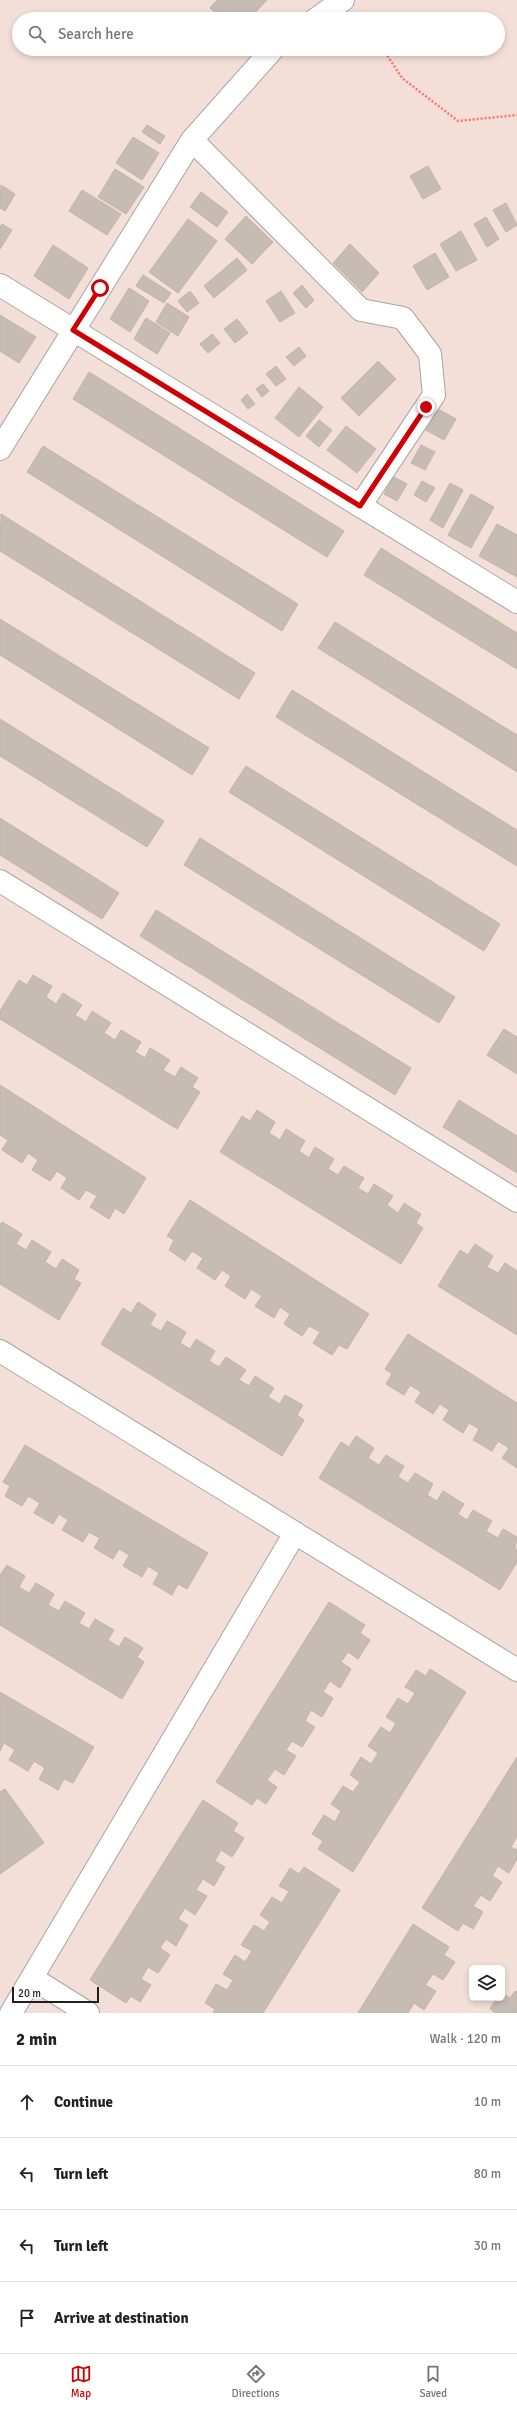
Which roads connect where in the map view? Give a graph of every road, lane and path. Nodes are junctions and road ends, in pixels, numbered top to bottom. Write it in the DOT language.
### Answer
graph roads {
  1 [pos="343,0"];
  2 [pos="326,12"];
  3 [pos="267,56"];
  4 [pos="388,56"];
  5 [pos="517,115"];
  6 [pos="192,140"];
  7 [pos="0,285"];
  8 [pos="73,330"];
  9 [pos="0,449"];
  10 [pos="360,506"];
  11 [pos="517,602"];
  12 [pos="0,881"];
  13 [pos="517,1201"];
  14 [pos="0,1351"];
  15 [pos="295,1533"];
  16 [pos="517,1670"];
  17 [pos="32,1978"];
  18 [pos="11,2013"];
  19 [pos="88,2013"];
  1 -- 2 [label="lane"];
  3 -- 6 [label="lane"];
  4 -- 5 [label="path"];
  6 -- 8 [label="lane"];
  6 -- 10 [label="lane"];
  7 -- 8 [label="lane"];
  8 -- 9 [label="lane"];
  8 -- 10 [label="lane"];
  10 -- 11 [label="lane"];
  12 -- 13 [label="lane"];
  14 -- 15 [label="lane"];
  15 -- 16 [label="lane"];
  15 -- 17 [label="lane"];
  17 -- 18 [label="lane"];
  17 -- 19 [label="lane"];
}
